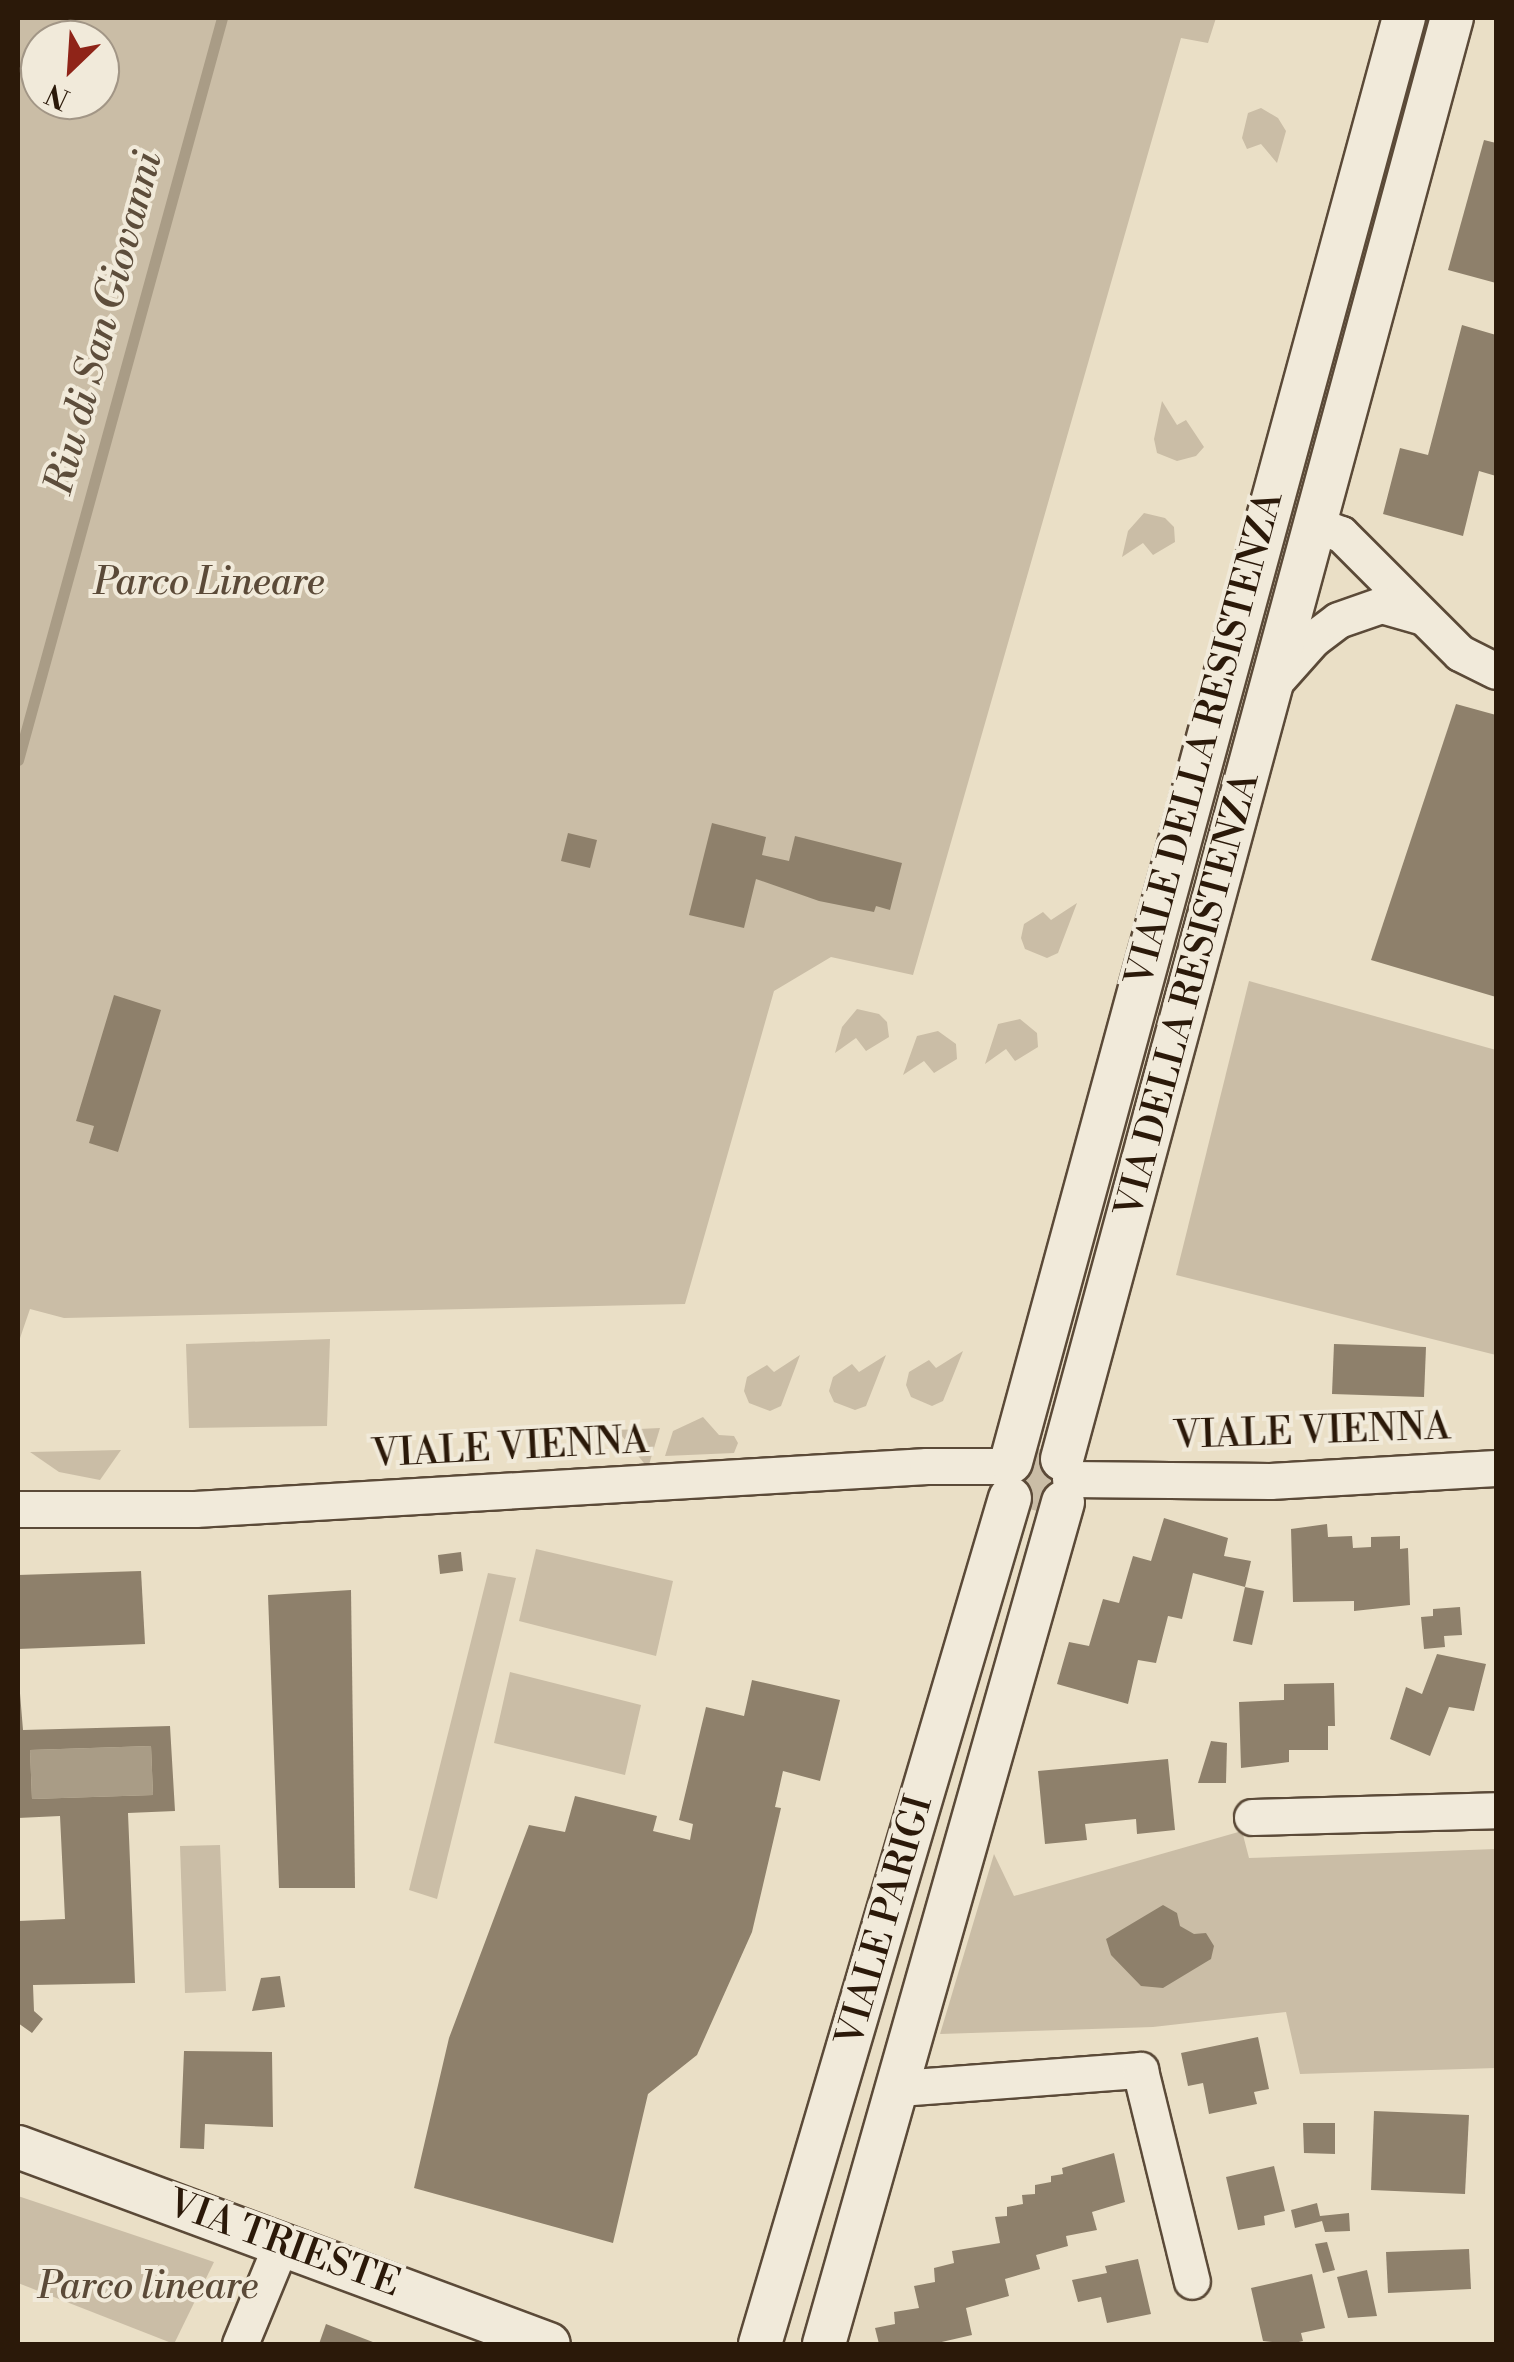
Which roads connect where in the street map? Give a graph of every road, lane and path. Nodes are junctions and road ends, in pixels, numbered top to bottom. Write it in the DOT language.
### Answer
graph roads {
  1 [pos="1404,18"];
  2 [pos="1452,18"];
  3 [pos="1311,527"];
  4 [pos="1421,616"];
  5 [pos="1494,661"];
  6 [pos="1269,689"];
  7 [pos="1496,1468"];
  8 [pos="1009,1475"];
  9 [pos="1065,1480"];
  10 [pos="18,1509"];
  11 [pos="1496,1810"];
  12 [pos="1252,1818"];
  13 [pos="900,2088"];
  14 [pos="18,2147"];
  15 [pos="282,2242"];
  16 [pos="1192,2281"];
  17 [pos="240,2344"];
  18 [pos="548,2344"];
  19 [pos="760,2344"];
  20 [pos="824,2344"];
  1 -- 8 [label="street, VIALE DELLA RESISTENZA"];
  2 -- 3 [label="street, VIALE DELLA RESISTENZA"];
  3 -- 4 [label="street"];
  3 -- 6 [label="street, VIA DELLA RESISTENZA"];
  4 -- 5 [label="street"];
  4 -- 6 [label="street"];
  6 -- 9 [label="street, VIA DELLA RESISTENZA"];
  7 -- 9 [label="street, VIALE VIENNA"];
  8 -- 9 [label="street"];
  8 -- 9 [label="street"];
  8 -- 10 [label="street, VIALE VIENNA"];
  8 -- 19 [label="street, VIALE PARIGI"];
  9 -- 13 [label="street, VIALE PARIGI"];
  11 -- 12 [label="street"];
  13 -- 16 [label="street"];
  13 -- 20 [label="street, VIALE PARIGI"];
  14 -- 15 [label="street, VIA TRIESTE"];
  15 -- 17 [label="street"];
  15 -- 18 [label="street, VIA TRIESTE"];
}
